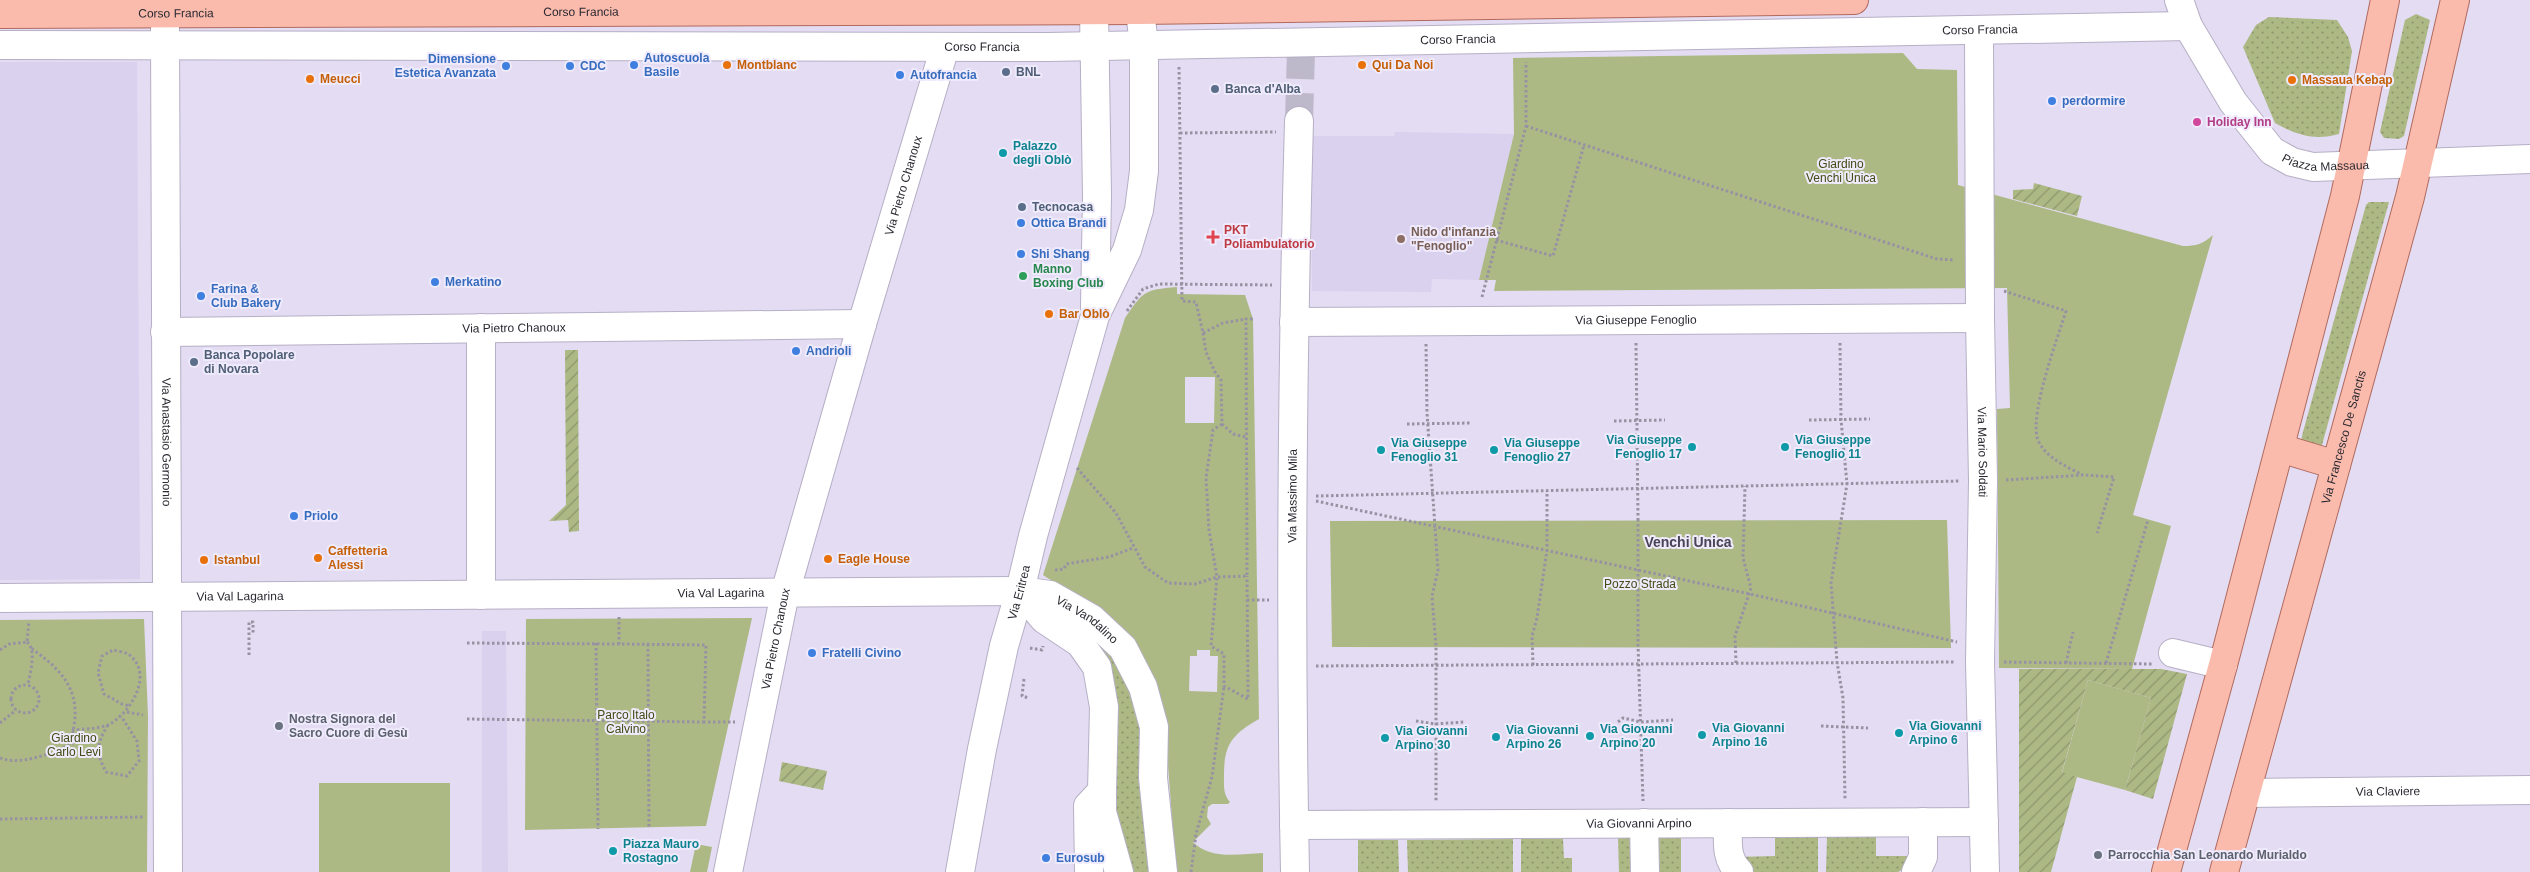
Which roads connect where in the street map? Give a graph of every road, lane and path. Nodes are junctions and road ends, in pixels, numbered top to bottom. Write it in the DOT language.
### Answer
graph roads {
  1 [pos="1854,0"];
  2 [pos="2179,0"];
  3 [pos="2385,0"];
  4 [pos="2455,0"];
  5 [pos="1702,2"];
  6 [pos="1094,5"];
  7 [pos="1140,5"];
  8 [pos="165,13"];
  9 [pos="0,14"];
  10 [pos="2188,26"];
  11 [pos="1979,32"];
  12 [pos="1771,34"];
  13 [pos="1526,39"];
  14 [pos="0,45"];
  15 [pos="1179,45"];
  16 [pos="165,46"];
  17 [pos="1096,46"];
  18 [pos="1144,46"];
  19 [pos="945,47"];
  20 [pos="1299,126"];
  21 [pos="1526,126"];
  22 [pos="1180,133"];
  23 [pos="1584,145"];
  24 [pos="2530,158"];
  25 [pos="2351,164"];
  26 [pos="2418,164"];
  27 [pos="1496,240"];
  28 [pos="1979,273"];
  29 [pos="1182,283"];
  30 [pos="1264,284"];
  31 [pos="1126,313"];
  32 [pos="1094,316"];
  33 [pos="1980,318"];
  34 [pos="1246,319"];
  35 [pos="1253,319"];
  36 [pos="1839,319"];
  37 [pos="1635,320"];
  38 [pos="1426,321"];
  39 [pos="1481,321"];
  40 [pos="1294,322"];
  41 [pos="862,324"];
  42 [pos="481,328"];
  43 [pos="165,332"];
  44 [pos="1203,333"];
  45 [pos="1870,419"];
  46 [pos="1665,420"];
  47 [pos="1809,420"];
  48 [pos="1841,420"];
  49 [pos="1614,421"];
  50 [pos="1637,421"];
  51 [pos="1470,423"];
  52 [pos="1222,424"];
  53 [pos="1407,424"];
  54 [pos="1428,424"];
  55 [pos="1246,437"];
  56 [pos="2280,448"];
  57 [pos="1077,462"];
  58 [pos="2336,465"];
  59 [pos="2084,475"];
  60 [pos="1983,481"];
  61 [pos="1847,484"];
  62 [pos="1745,486"];
  63 [pos="1638,488"];
  64 [pos="1547,491"];
  65 [pos="1432,493"];
  66 [pos="1293,496"];
  67 [pos="2148,520"];
  68 [pos="1436,526"];
  69 [pos="2097,533"];
  70 [pos="1133,548"];
  71 [pos="1547,550"];
  72 [pos="1054,570"];
  73 [pos="1246,576"];
  74 [pos="1218,577"];
  75 [pos="1020,592"];
  76 [pos="785,593"];
  77 [pos="620,594"];
  78 [pos="1750,594"];
  79 [pos="481,595"];
  80 [pos="167,597"];
  81 [pos="0,598"];
  82 [pos="1834,613"];
  83 [pos="29,617"];
  84 [pos="2073,632"];
  85 [pos="253,635"];
  86 [pos="27,642"];
  87 [pos="467,643"];
  88 [pos="596,644"];
  89 [pos="619,644"];
  90 [pos="648,644"];
  91 [pos="31,648"];
  92 [pos="0,650"];
  93 [pos="249,655"];
  94 [pos="1980,655"];
  95 [pos="2162,658"];
  96 [pos="1837,662"];
  97 [pos="1639,663"];
  98 [pos="1736,663"];
  99 [pos="2066,663"];
  100 [pos="2106,663"];
  101 [pos="1533,664"];
  102 [pos="2223,665"];
  103 [pos="1293,666"];
  104 [pos="1434,666"];
  105 [pos="28,685"];
  106 [pos="1224,686"];
  107 [pos="130,706"];
  108 [pos="16,710"];
  109 [pos="121,716"];
  110 [pos="468,719"];
  111 [pos="1673,720"];
  112 [pos="597,721"];
  113 [pos="1416,721"];
  114 [pos="648,722"];
  115 [pos="704,722"];
  116 [pos="759,722"];
  117 [pos="1465,722"];
  118 [pos="1618,722"];
  119 [pos="1641,722"];
  120 [pos="0,723"];
  121 [pos="1435,724"];
  122 [pos="108,725"];
  123 [pos="1821,726"];
  124 [pos="1844,727"];
  125 [pos="1868,728"];
  126 [pos="72,730"];
  127 [pos="0,758"];
  128 [pos="2530,790"];
  129 [pos="1102,791"];
  130 [pos="2246,793"];
  131 [pos="168,817"];
  132 [pos="0,819"];
  133 [pos="1845,822"];
  134 [pos="1923,822"];
  135 [pos="1984,822"];
  136 [pos="1644,823"];
  137 [pos="1728,823"];
  138 [pos="1435,824"];
  139 [pos="1294,825"];
  140 [pos="598,829"];
  141 [pos="649,829"];
  142 [pos="168,872"];
  143 [pos="728,872"];
  144 [pos="960,872"];
  145 [pos="1089,872"];
  146 [pos="1119,872"];
  147 [pos="1163,872"];
  148 [pos="1191,872"];
  149 [pos="1296,872"];
  150 [pos="1645,872"];
  151 [pos="1739,872"];
  152 [pos="1916,872"];
  153 [pos="1985,872"];
  154 [pos="2166,872"];
  155 [pos="2224,872"];
  1 -- 5 [label="main road, Corso Francia"];
  2 -- 10 [label="street, Piazza Massaua"];
  3 -- 25 [label="main road"];
  4 -- 26 [label="main road, Via Francesco De Sanctis"];
  5 -- 7 [label="main road, Corso Francia"];
  5 -- 12 [label="street, Corso Francia"];
  6 -- 7 [label="main road, Corso Francia"];
  6 -- 8 [label="main road, Corso Francia"];
  6 -- 17 [label="street"];
  7 -- 18 [label="street"];
  8 -- 9 [label="main road, Corso Francia"];
  8 -- 16 [label="street, Via Anastasio Germonio"];
  10 -- 11 [label="street, Corso Francia"];
  10 -- 25 [label="street, Piazza Massaua"];
  11 -- 12 [label="street, Corso Francia"];
  11 -- 28 [label="street, Via Mario Soldati"];
  12 -- 13 [label="street, Corso Francia"];
  13 -- 15 [label="street, Corso Francia"];
  13 -- 21 [label="path"];
  14 -- 16 [label="street, Corso Francia"];
  15 -- 18 [label="street, Corso Francia"];
  15 -- 22 [label="path"];
  16 -- 19 [label="street, Corso Francia"];
  16 -- 43 [label="street, Via Anastasio Germonio"];
  17 -- 18 [label="street, Corso Francia"];
  17 -- 19 [label="street, Corso Francia"];
  17 -- 32 [label="street"];
  18 -- 32 [label="street"];
  19 -- 41 [label="street, Via Pietro Chanoux"];
  20 -- 22 [label="path"];
  20 -- 40 [label="street, Via Massimo Mila"];
  21 -- 23 [label="path"];
  21 -- 27 [label="path"];
  22 -- 29 [label="path"];
  23 -- 27 [label="path"];
  23 -- 28 [label="path"];
  24 -- 26 [label="street, Piazza Massaua"];
  25 -- 26 [label="street, Piazza Massaua"];
  25 -- 56 [label="main road"];
  26 -- 58 [label="main road, Via Francesco De Sanctis"];
  27 -- 39 [label="path"];
  28 -- 33 [label="street, Via Mario Soldati"];
  28 -- 59 [label="path"];
  29 -- 30 [label="path"];
  29 -- 31 [label="path"];
  29 -- 44 [label="path"];
  32 -- 75 [label="street, Via Eritrea"];
  33 -- 36 [label="street, Via Giuseppe Fenoglio"];
  33 -- 60 [label="street, Via Mario Soldati"];
  34 -- 35 [label="path"];
  34 -- 44 [label="path"];
  34 -- 55 [label="path"];
  36 -- 37 [label="street, Via Giuseppe Fenoglio"];
  36 -- 48 [label="path"];
  37 -- 39 [label="street, Via Giuseppe Fenoglio"];
  37 -- 50 [label="path"];
  38 -- 39 [label="street, Via Giuseppe Fenoglio"];
  38 -- 40 [label="street, Via Giuseppe Fenoglio"];
  38 -- 54 [label="path"];
  40 -- 66 [label="street, Via Massimo Mila"];
  41 -- 42 [label="street, Via Pietro Chanoux"];
  41 -- 76 [label="street, Via Pietro Chanoux"];
  42 -- 43 [label="street, Via Pietro Chanoux"];
  42 -- 79 [label="street"];
  43 -- 80 [label="street, Via Anastasio Germonio"];
  44 -- 52 [label="path"];
  45 -- 48 [label="path"];
  46 -- 50 [label="path"];
  47 -- 48 [label="path"];
  48 -- 61 [label="path"];
  49 -- 50 [label="path"];
  50 -- 63 [label="path"];
  51 -- 54 [label="path"];
  52 -- 55 [label="path"];
  52 -- 74 [label="path"];
  53 -- 54 [label="path"];
  54 -- 65 [label="path"];
  55 -- 73 [label="path"];
  56 -- 58 [label="main road"];
  56 -- 102 [label="main road"];
  57 -- 70 [label="path"];
  58 -- 130 [label="main road, Via Francesco De Sanctis"];
  59 -- 60 [label="path"];
  59 -- 69 [label="path"];
  60 -- 61 [label="path"];
  60 -- 94 [label="street, Via Mario Soldati"];
  61 -- 62 [label="path"];
  61 -- 82 [label="path"];
  62 -- 63 [label="path"];
  62 -- 78 [label="path"];
  63 -- 64 [label="path"];
  63 -- 97 [label="path, bridge"];
  64 -- 65 [label="path"];
  64 -- 71 [label="path"];
  65 -- 66 [label="path"];
  65 -- 68 [label="path"];
  66 -- 68 [label="path"];
  66 -- 103 [label="street, Via Massimo Mila"];
  67 -- 100 [label="path"];
  68 -- 71 [label="path"];
  68 -- 104 [label="path"];
  70 -- 72 [label="path"];
  70 -- 74 [label="path"];
  71 -- 78 [label="path"];
  71 -- 101 [label="path"];
  73 -- 74 [label="path"];
  73 -- 106 [label="path"];
  74 -- 106 [label="path"];
  75 -- 76 [label="street, Via Val Lagarina"];
  75 -- 129 [label="street, Via Vandalino"];
  75 -- 144 [label="street, Via Eritrea"];
  75 -- 147 [label="street, Via Vandalino"];
  76 -- 77 [label="street, Via Val Lagarina"];
  76 -- 116 [label="street, Via Pietro Chanoux"];
  77 -- 79 [label="street, Via Val Lagarina"];
  77 -- 89 [label="path"];
  78 -- 82 [label="path"];
  78 -- 98 [label="path"];
  79 -- 80 [label="street, Via Val Lagarina"];
  80 -- 81 [label="street, Via Val Lagarina"];
  80 -- 131 [label="street, Via Anastasio Germonio"];
  82 -- 94 [label="path"];
  82 -- 96 [label="path"];
  83 -- 86 [label="path"];
  84 -- 99 [label="path"];
  85 -- 93 [label="path"];
  86 -- 91 [label="path"];
  86 -- 92 [label="path"];
  87 -- 88 [label="path"];
  88 -- 89 [label="path"];
  88 -- 112 [label="path"];
  89 -- 90 [label="path"];
  90 -- 114 [label="path"];
  90 -- 115 [label="path"];
  91 -- 105 [label="path"];
  91 -- 126 [label="path"];
  94 -- 96 [label="path"];
  94 -- 99 [label="path"];
  94 -- 135 [label="street, Via Mario Soldati"];
  95 -- 100 [label="path"];
  95 -- 102 [label="street"];
  96 -- 98 [label="path"];
  96 -- 124 [label="path"];
  97 -- 98 [label="path"];
  97 -- 101 [label="path"];
  97 -- 119 [label="path"];
  99 -- 100 [label="path"];
  101 -- 104 [label="path"];
  102 -- 154 [label="main road"];
  103 -- 104 [label="path"];
  103 -- 139 [label="street, Via Massimo Mila"];
  104 -- 121 [label="path"];
  105 -- 108 [label="path"];
  105 -- 108 [label="path"];
  106 -- 148 [label="path"];
  107 -- 107 [label="path"];
  107 -- 109 [label="path"];
  108 -- 120 [label="path"];
  109 -- 122 [label="path"];
  109 -- 122 [label="path"];
  110 -- 112 [label="path"];
  111 -- 119 [label="path"];
  112 -- 114 [label="path"];
  112 -- 140 [label="path"];
  113 -- 121 [label="path"];
  114 -- 115 [label="path"];
  114 -- 141 [label="path"];
  115 -- 116 [label="path"];
  116 -- 143 [label="street, Via Pietro Chanoux"];
  117 -- 121 [label="path"];
  118 -- 119 [label="path"];
  119 -- 136 [label="path"];
  121 -- 138 [label="path"];
  122 -- 126 [label="path"];
  123 -- 124 [label="path"];
  124 -- 125 [label="path"];
  124 -- 133 [label="path"];
  126 -- 127 [label="path"];
  128 -- 130 [label="street, Via Claviere"];
  129 -- 145 [label="street"];
  129 -- 146 [label="street, Via Vandalino"];
  130 -- 155 [label="main road, Via Francesco De Sanctis"];
  131 -- 132 [label="path"];
  131 -- 142 [label="street, Via Anastasio Germonio"];
  133 -- 134 [label="street, Via Giovanni Arpino"];
  133 -- 137 [label="street, Via Giovanni Arpino"];
  134 -- 135 [label="street, Via Giovanni Arpino"];
  134 -- 152 [label="street"];
  135 -- 153 [label="street, Via Mario Soldati"];
  136 -- 137 [label="street, Via Giovanni Arpino"];
  136 -- 138 [label="street, Via Giovanni Arpino"];
  136 -- 150 [label="street"];
  137 -- 151 [label="street"];
  138 -- 139 [label="street, Via Giovanni Arpino"];
  139 -- 149 [label="street, Via Massimo Mila"];
}
